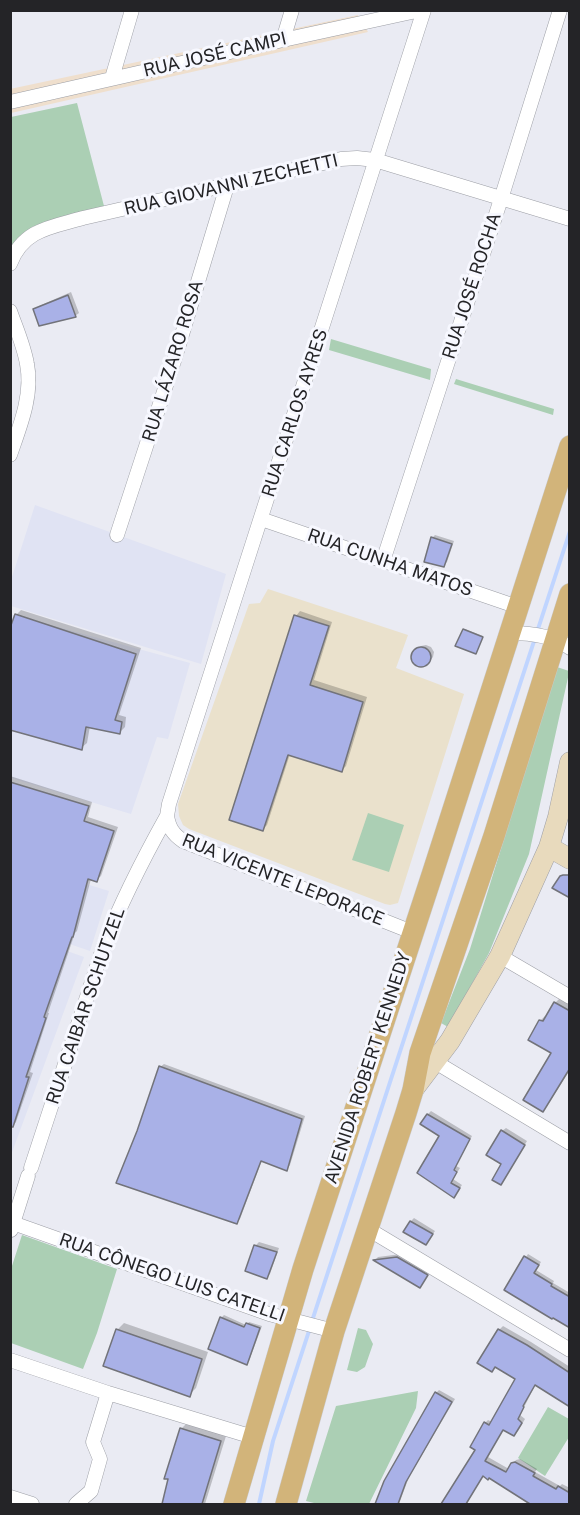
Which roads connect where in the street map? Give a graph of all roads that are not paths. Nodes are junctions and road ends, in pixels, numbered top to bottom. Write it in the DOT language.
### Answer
graph roads {
  1 [pos="132,10"];
  2 [pos="292,10"];
  3 [pos="422,10"];
  4 [pos="560,10"];
  5 [pos="283,40"];
  6 [pos="112,78"];
  7 [pos="10,102"];
  8 [pos="375,160"];
  9 [pos="227,186"];
  10 [pos="501,199"];
  11 [pos="570,219"];
  12 [pos="10,264"];
  13 [pos="10,311"];
  14 [pos="14,431"];
  15 [pos="570,446"];
  16 [pos="10,455"];
  17 [pos="261,519"];
  18 [pos="117,535"];
  19 [pos="383,561"];
  20 [pos="570,594"];
  21 [pos="518,607"];
  22 [pos="513,633"];
  23 [pos="557,642"];
  24 [pos="570,762"];
  25 [pos="167,816"];
  26 [pos="564,816"];
  27 [pos="549,847"];
  28 [pos="570,859"];
  29 [pos="412,932"];
  30 [pos="500,956"];
  31 [pos="570,997"];
  32 [pos="427,1057"];
  33 [pos="570,1143"];
  34 [pos="12,1226"];
  35 [pos="368,1229"];
  36 [pos="291,1319"];
  37 [pos="328,1329"];
  38 [pos="570,1350"];
  39 [pos="10,1360"];
  40 [pos="108,1393"];
  41 [pos="253,1437"];
  42 [pos="10,1497"];
  43 [pos="33,1504"];
  44 [pos="76,1504"];
  45 [pos="234,1504"];
  46 [pos="286,1504"];
  1 -- 6 [label="street"];
  2 -- 5 [label="street"];
  3 -- 5 [label="street, RUA JOSÉ CAMPI"];
  3 -- 8 [label="street, RUA CARLOS AYRES"];
  4 -- 10 [label="street, RUA JOSÉ ROCHA"];
  5 -- 6 [label="street, RUA JOSÉ CAMPI"];
  6 -- 7 [label="street, RUA JOSÉ CAMPI"];
  8 -- 9 [label="street, RUA GIOVANNI ZECHETTI"];
  8 -- 10 [label="street, RUA GIOVANNI ZECHETTI"];
  8 -- 17 [label="street, RUA CARLOS AYRES"];
  9 -- 12 [label="street, RUA GIOVANNI ZECHETTI"];
  9 -- 18 [label="street, RUA LÁZARO ROSA"];
  10 -- 11 [label="street, RUA GIOVANNI ZECHETTI"];
  10 -- 19 [label="street, RUA JOSÉ ROCHA"];
  13 -- 14 [label="street"];
  14 -- 16 [label="street"];
  15 -- 21 [label="main road, AVENIDA ROBERT KENNEDY"];
  17 -- 19 [label="street, RUA CUNHA MATOS"];
  17 -- 25 [label="street, RUA CARLOS AYRES"];
  19 -- 21 [label="street, RUA CUNHA MATOS"];
  20 -- 23 [label="main road"];
  21 -- 22 [label="main road, AVENIDA ROBERT KENNEDY"];
  22 -- 23 [label="street"];
  22 -- 29 [label="main road, AVENIDA ROBERT KENNEDY"];
  23 -- 32 [label="main road"];
  24 -- 26 [label="street"];
  25 -- 29 [label="street, RUA VICENTE LEPORACE"];
  25 -- 34 [label="street, RUA CAIBAR SCHUTZEL"];
  26 -- 27 [label="street"];
  27 -- 28 [label="street"];
  27 -- 30 [label="street"];
  29 -- 36 [label="main road, AVENIDA ROBERT KENNEDY"];
  30 -- 31 [label="street"];
  30 -- 32 [label="street"];
  32 -- 33 [label="street"];
  32 -- 35 [label="main road"];
  34 -- 36 [label="street, RUA CÔNEGO LUIS CATELLI"];
  35 -- 37 [label="main road"];
  35 -- 38 [label="street"];
  36 -- 37 [label="street, RUA CÔNEGO LUIS CATELLI"];
  36 -- 41 [label="main road, AVENIDA ROBERT KENNEDY"];
  37 -- 46 [label="main road"];
  39 -- 40 [label="street"];
  40 -- 41 [label="street"];
  40 -- 44 [label="street"];
  41 -- 45 [label="main road, AVENIDA ROBERT KENNEDY"];
  42 -- 43 [label="street"];
}
